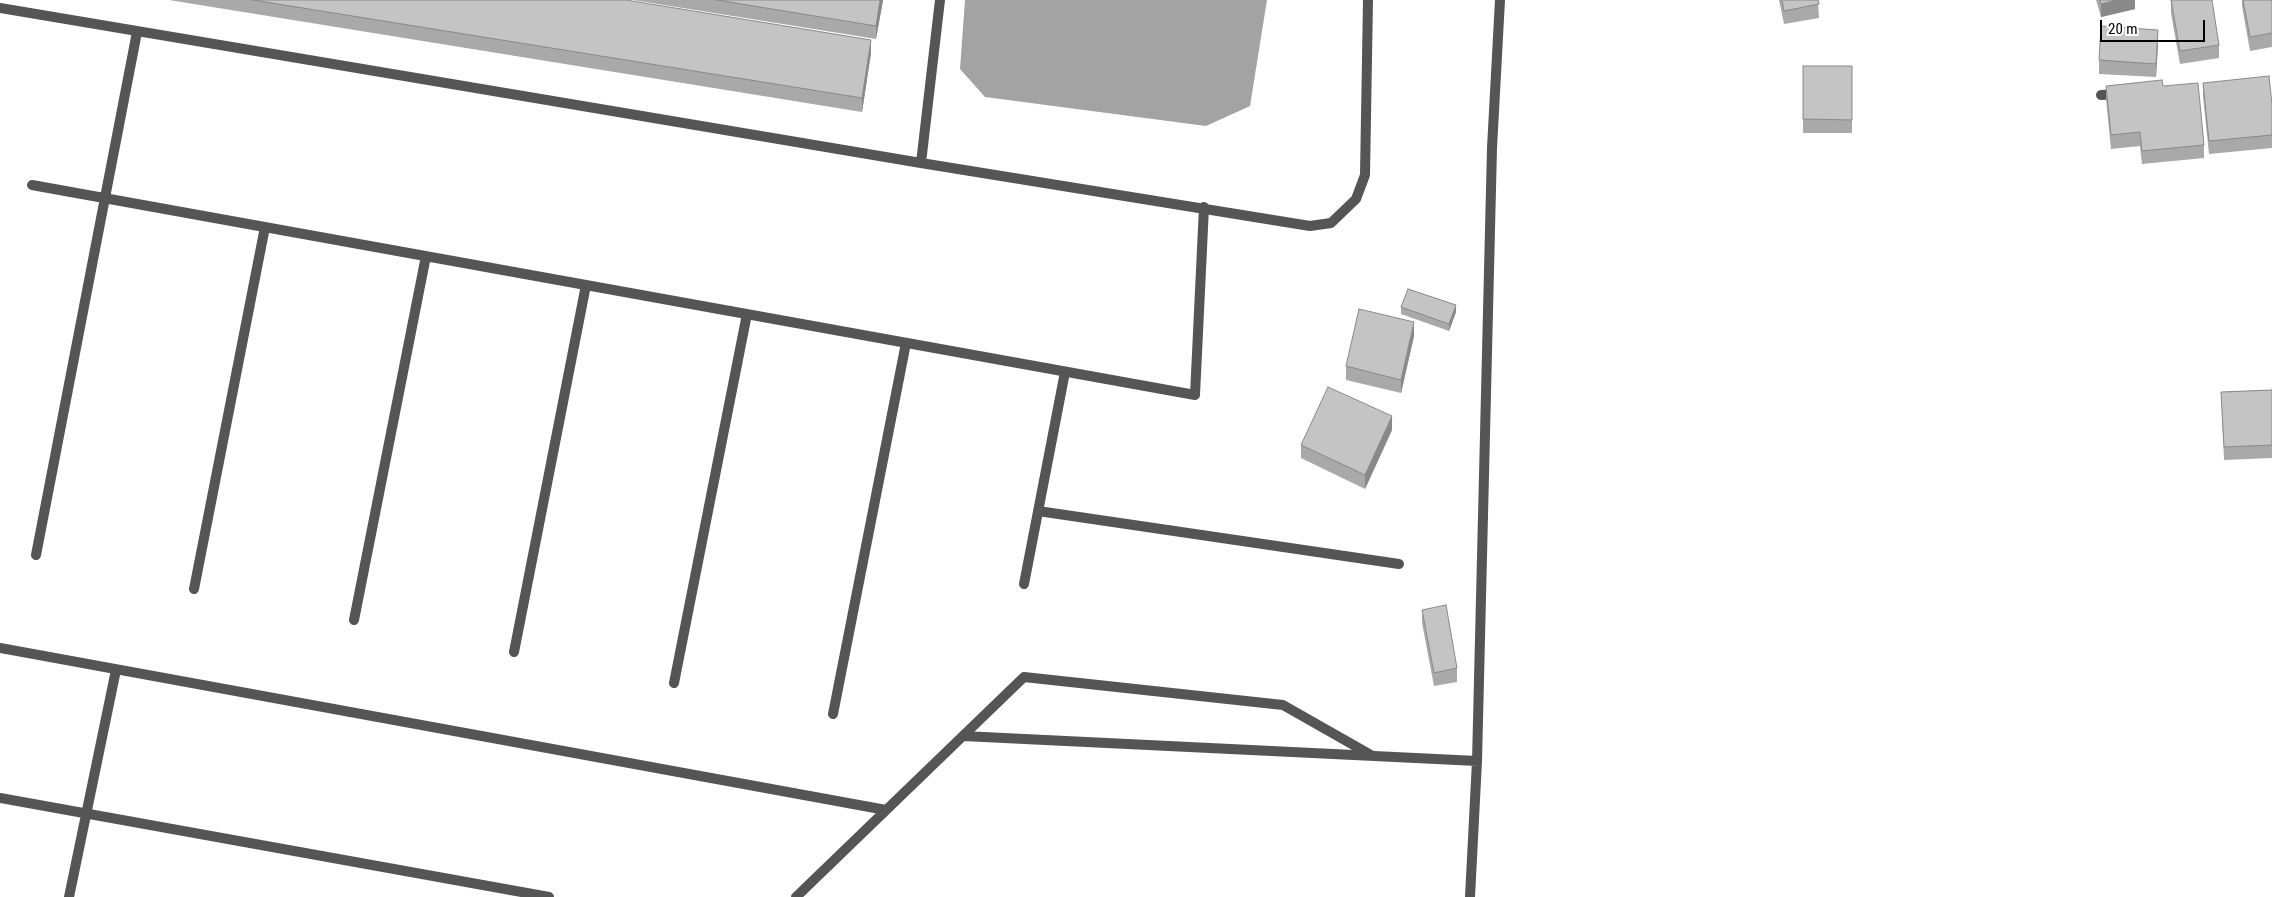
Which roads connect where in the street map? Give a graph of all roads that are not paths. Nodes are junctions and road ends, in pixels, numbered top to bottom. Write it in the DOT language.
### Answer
graph roads {
  1 [pos="940,0"];
  2 [pos="1368,0"];
  3 [pos="1500,0"];
  4 [pos="0,8"];
  5 [pos="137,32"];
  6 [pos="2129,93"];
  7 [pos="2101,95"];
  8 [pos="920,163"];
  9 [pos="32,185"];
  10 [pos="104,198"];
  11 [pos="1204,207"];
  12 [pos="265,228"];
  13 [pos="426,256"];
  14 [pos="586,285"];
  15 [pos="747,314"];
  16 [pos="906,343"];
  17 [pos="1065,372"];
  18 [pos="1038,511"];
  19 [pos="36,555"];
  20 [pos="1399,564"];
  21 [pos="1024,584"];
  22 [pos="194,589"];
  23 [pos="354,620"];
  24 [pos="0,648"];
  25 [pos="514,652"];
  26 [pos="116,670"];
  27 [pos="674,683"];
  28 [pos="833,714"];
  29 [pos="963,736"];
  30 [pos="1371,756"];
  31 [pos="1477,761"];
  32 [pos="0,798"];
  33 [pos="886,810"];
  34 [pos="86,813"];
  35 [pos="69,897"];
  36 [pos="549,897"];
  37 [pos="796,897"];
  38 [pos="1470,897"];
  1 -- 8 [label="street"];
  2 -- 11 [label="street"];
  3 -- 31 [label="street"];
  4 -- 5 [label="street"];
  5 -- 8 [label="street"];
  5 -- 10 [label="street"];
  6 -- 7 [label="street"];
  8 -- 11 [label="street"];
  9 -- 10 [label="street"];
  10 -- 12 [label="street"];
  10 -- 19 [label="street"];
  11 -- 17 [label="street"];
  12 -- 13 [label="street"];
  12 -- 22 [label="street"];
  13 -- 14 [label="street"];
  13 -- 23 [label="street"];
  14 -- 15 [label="street"];
  14 -- 25 [label="street"];
  15 -- 16 [label="street"];
  15 -- 27 [label="street"];
  16 -- 17 [label="street"];
  16 -- 28 [label="street"];
  17 -- 18 [label="street"];
  18 -- 20 [label="street"];
  18 -- 21 [label="street"];
  24 -- 26 [label="street"];
  26 -- 33 [label="street"];
  26 -- 34 [label="street"];
  29 -- 30 [label="street"];
  29 -- 30 [label="street"];
  29 -- 33 [label="street"];
  30 -- 31 [label="street"];
  31 -- 38 [label="street"];
  32 -- 34 [label="street"];
  33 -- 37 [label="street"];
  34 -- 35 [label="street"];
  34 -- 36 [label="street"];
}
